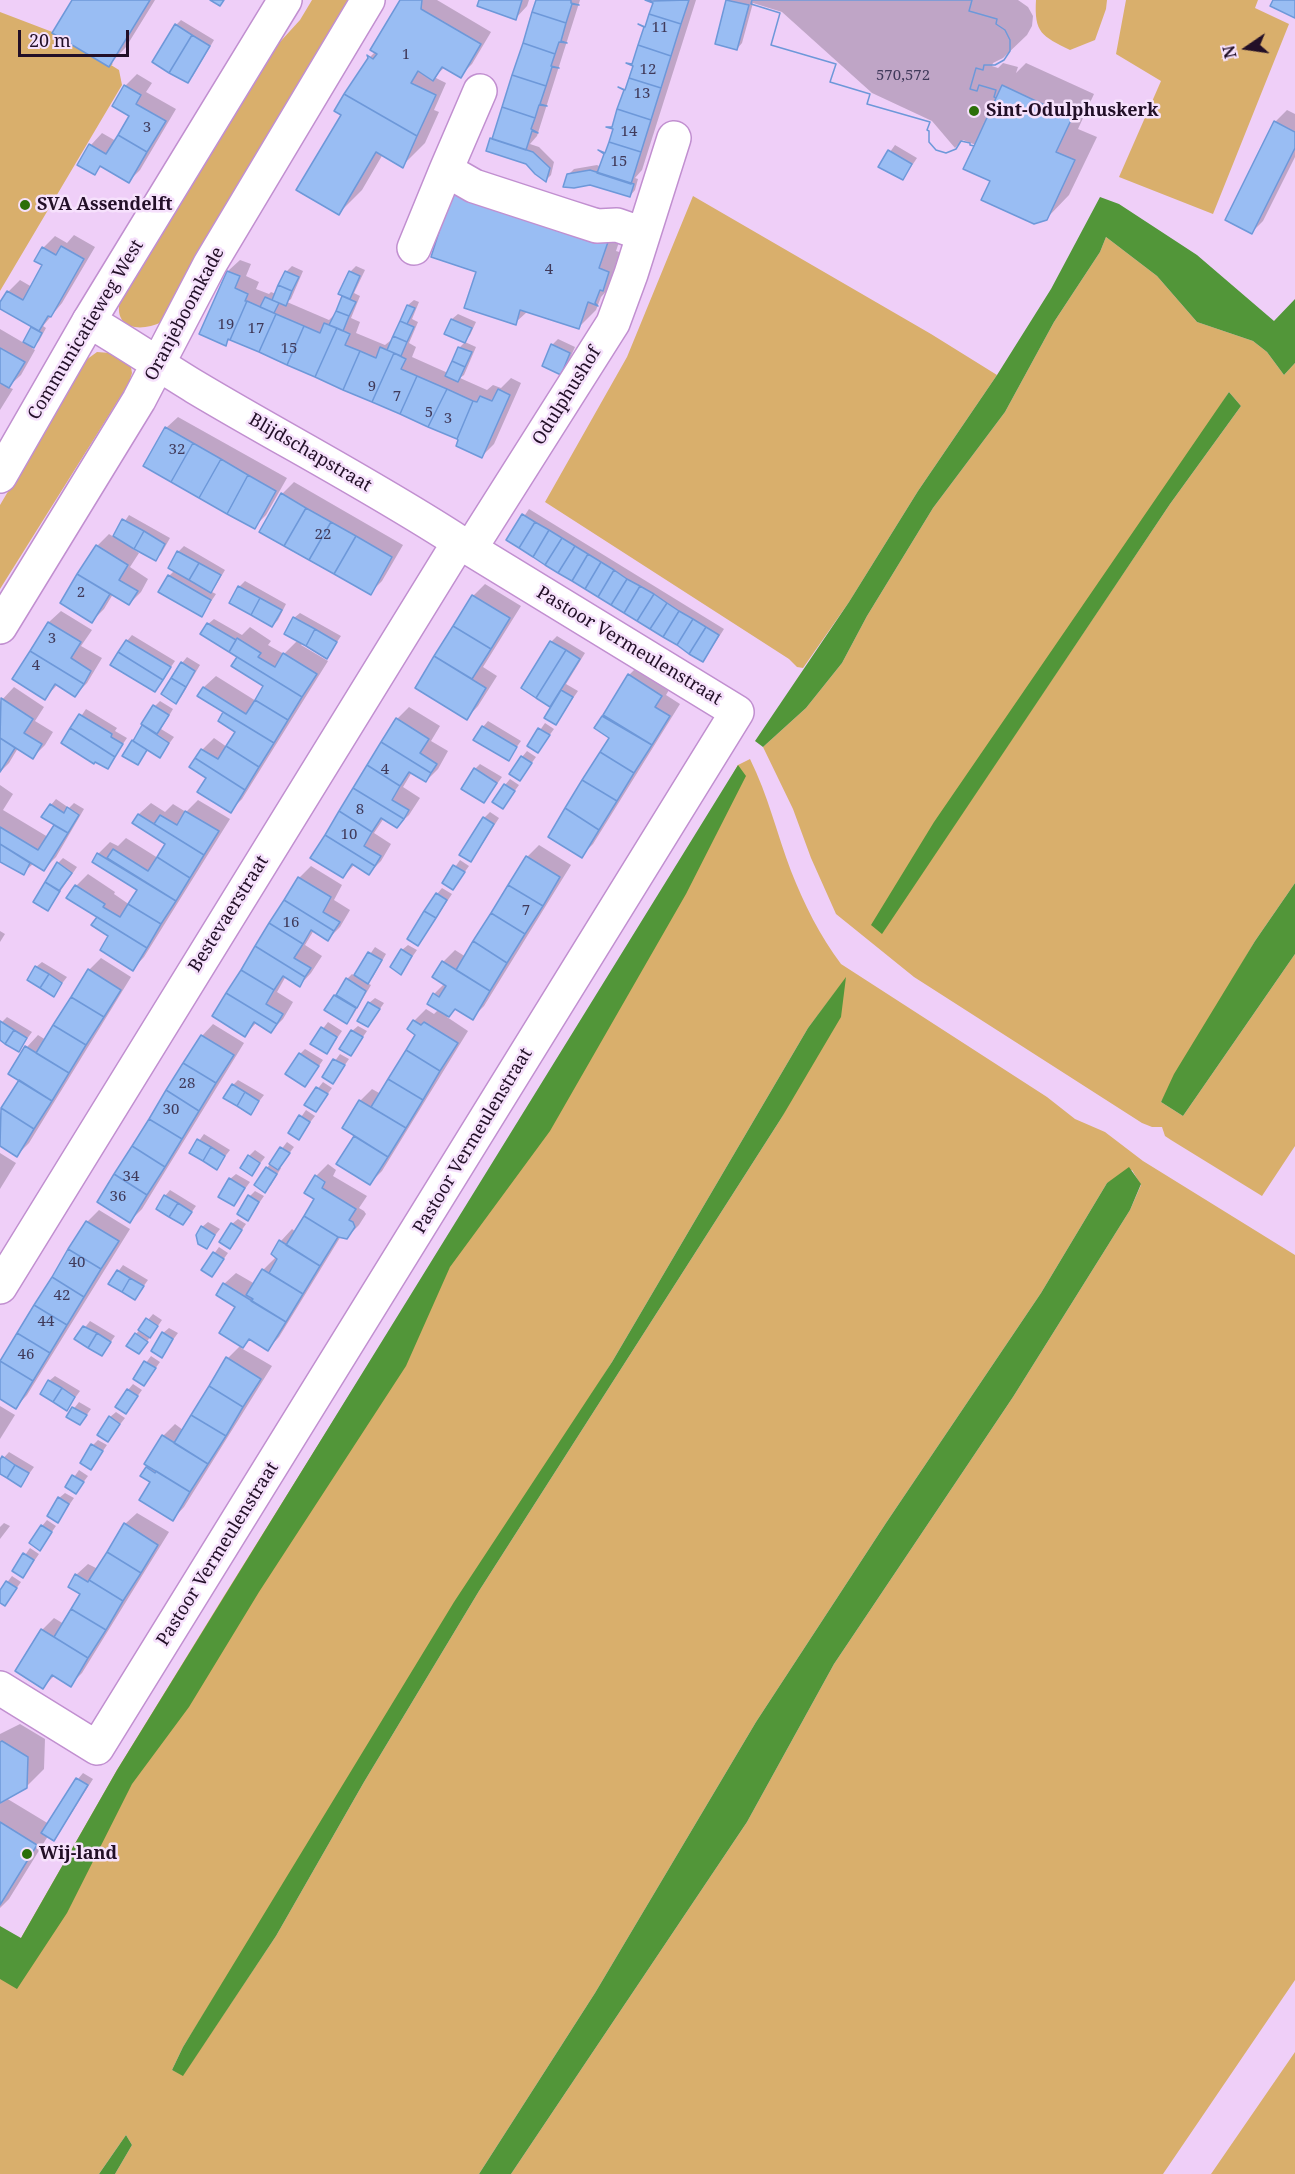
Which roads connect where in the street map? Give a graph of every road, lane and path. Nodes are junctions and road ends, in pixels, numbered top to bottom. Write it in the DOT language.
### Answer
graph roads {
  1 [pos="285,0"];
  2 [pos="368,0"];
  3 [pos="480,91"];
  4 [pos="674,138"];
  5 [pos="446,170"];
  6 [pos="644,234"];
  7 [pos="414,248"];
  8 [pos="89,321"];
  9 [pos="159,364"];
  10 [pos="0,476"];
  11 [pos="465,546"];
  12 [pos="0,627"];
  13 [pos="0,1287"];
  14 [pos="0,1688"];
  1 -- 8 [label="street, Communicatieweg West"];
  2 -- 9 [label="street, Oranjeboomkade"];
  3 -- 5 [label="street"];
  4 -- 6 [label="street, Odulphushof"];
  5 -- 6 [label="street"];
  5 -- 7 [label="street"];
  6 -- 11 [label="street, Odulphushof"];
  8 -- 9 [label="street, Blijdschapstraat"];
  8 -- 10 [label="street, Communicatieweg West"];
  9 -- 11 [label="street, Blijdschapstraat"];
  9 -- 12 [label="street, Oranjeboomkade"];
  11 -- 13 [label="street, Bestevaerstraat"];
  11 -- 14 [label="street, Pastoor Vermeulenstraat"];
}
